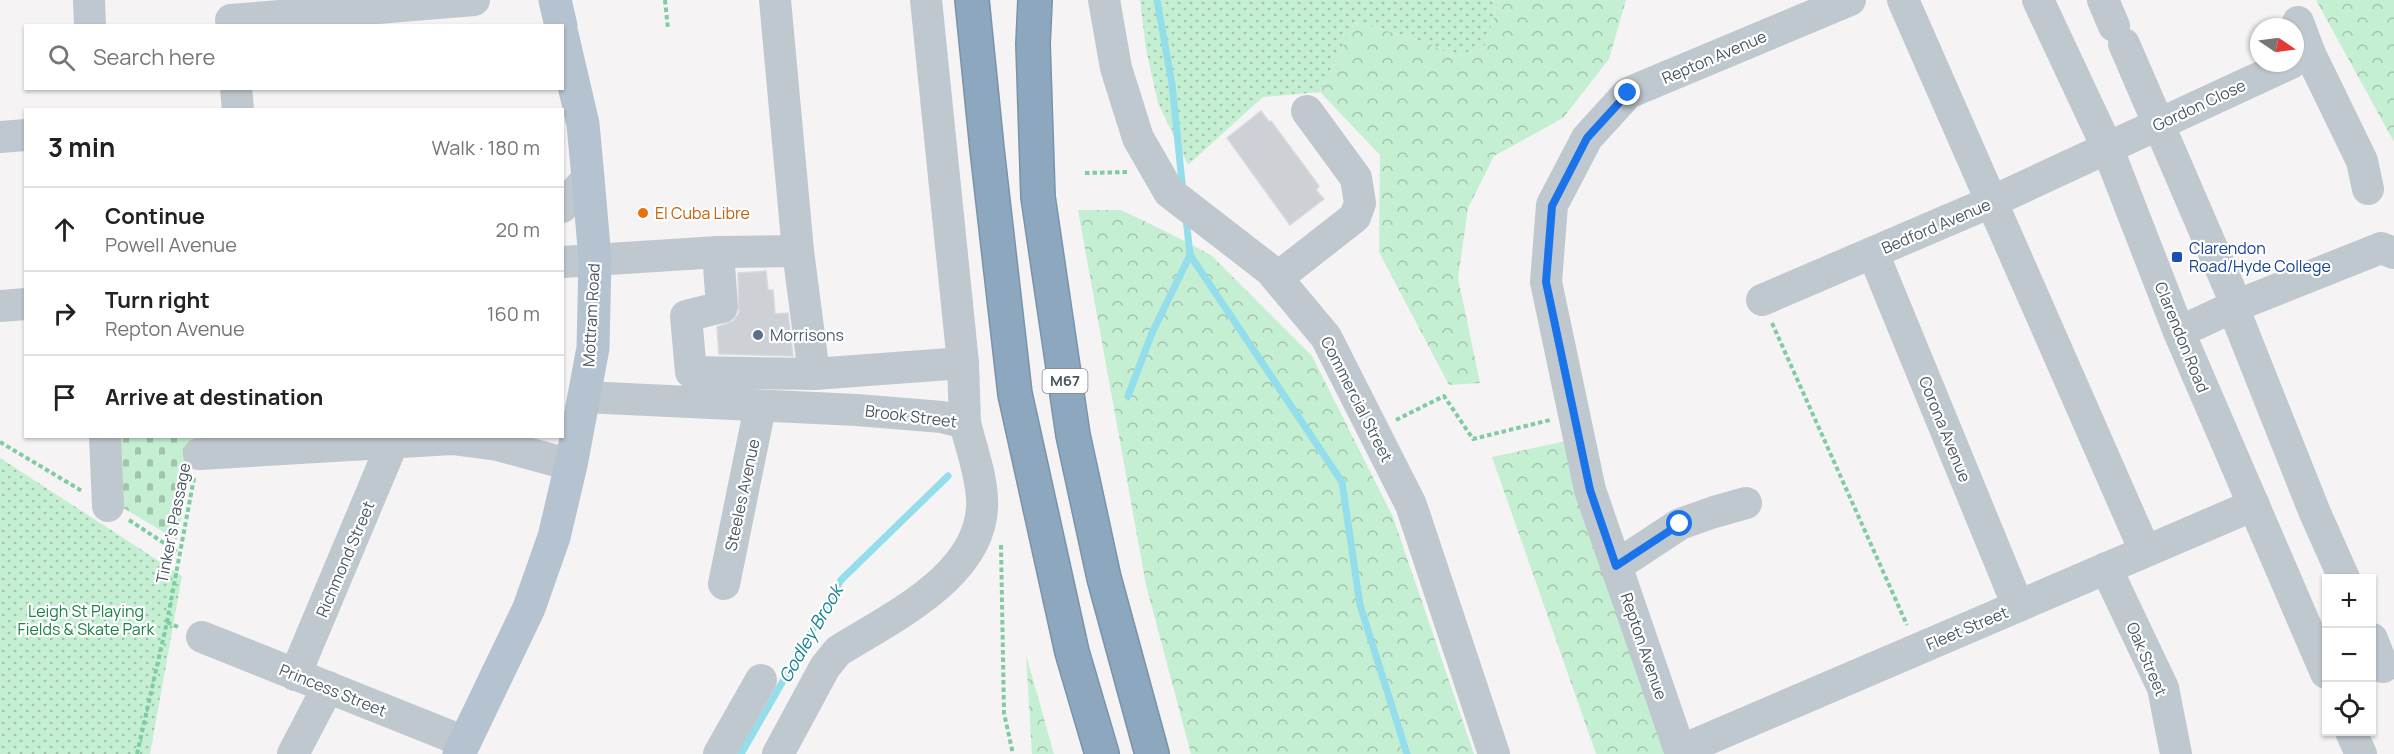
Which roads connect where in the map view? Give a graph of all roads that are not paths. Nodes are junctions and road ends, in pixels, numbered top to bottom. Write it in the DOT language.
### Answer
graph roads {
  1 [pos="89,0"];
  2 [pos="474,0"];
  3 [pos="555,0"];
  4 [pos="775,0"];
  5 [pos="926,0"];
  6 [pos="972,0"];
  7 [pos="996,0"];
  8 [pos="1035,0"];
  9 [pos="1104,0"];
  10 [pos="1850,0"];
  11 [pos="1903,0"];
  12 [pos="2038,0"];
  13 [pos="231,15"];
  14 [pos="90,24"];
  15 [pos="561,24"];
  16 [pos="2114,24"];
  17 [pos="564,43"];
  18 [pos="2304,68"];
  19 [pos="2273,72"];
  20 [pos="236,90"];
  21 [pos="238,108"];
  22 [pos="1307,111"];
  23 [pos="2158,124"];
  24 [pos="24,135"];
  25 [pos="0,137"];
  26 [pos="2107,147"];
  27 [pos="987,149"];
  28 [pos="588,178"];
  29 [pos="2368,189"];
  30 [pos="1993,201"];
  31 [pos="564,205"];
  32 [pos="798,251"];
  33 [pos="718,252"];
  34 [pos="1873,253"];
  35 [pos="2394,253"];
  36 [pos="595,259"];
  37 [pos="564,262"];
  38 [pos="1277,278"];
  39 [pos="1762,300"];
  40 [pos="24,304"];
  41 [pos="0,306"];
  42 [pos="2235,307"];
  43 [pos="2179,332"];
  44 [pos="963,363"];
  45 [pos="814,374"];
  46 [pos="584,397"];
  47 [pos="760,407"];
  48 [pos="965,423"];
  49 [pos="105,438"];
  50 [pos="393,442"];
  51 [pos="199,454"];
  52 [pos="572,465"];
  53 [pos="1746,503"];
  54 [pos="2254,505"];
  55 [pos="108,506"];
  56 [pos="2145,551"];
  57 [pos="1616,566"];
  58 [pos="2106,568"];
  59 [pos="2342,574"];
  60 [pos="724,584"];
  61 [pos="2018,606"];
  62 [pos="2394,628"];
  63 [pos="202,637"];
  64 [pos="2376,647"];
  65 [pos="2322,665"];
  66 [pos="295,675"];
  67 [pos="761,680"];
  68 [pos="328,687"];
  69 [pos="2354,736"];
  70 [pos="462,748"];
  71 [pos="1681,753"];
  72 [pos="293,754"];
  73 [pos="719,754"];
  74 [pos="778,754"];
  75 [pos="1102,754"];
  76 [pos="1152,754"];
  77 [pos="1494,754"];
  78 [pos="2176,754"];
  79 [pos="2361,754"];
  1 -- 14 [label="street"];
  2 -- 13 [label="street"];
  3 -- 15 [label="main road"];
  4 -- 32 [label="street"];
  5 -- 44 [label="street"];
  6 -- 27 [label="highway"];
  7 -- 27 [label="highway"];
  8 -- 76 [label="highway, M67"];
  9 -- 38 [label="street, Commercial Street"];
  10 -- 57 [label="street, Repton Avenue"];
  11 -- 30 [label="street"];
  12 -- 26 [label="street, Clarendon Road"];
  16 -- 23 [label="street"];
  17 -- 28 [label="main road, Mottram Road"];
  18 -- 29 [label="street"];
  19 -- 23 [label="street, Gordon Close"];
  20 -- 21 [label="street"];
  22 -- 38 [label="street"];
  23 -- 26 [label="street, Gordon Close"];
  23 -- 42 [label="street"];
  24 -- 25 [label="street"];
  26 -- 30 [label="street, Bedford Avenue"];
  26 -- 43 [label="street, Clarendon Road"];
  27 -- 75 [label="highway"];
  28 -- 31 [label="street"];
  28 -- 36 [label="main road, Mottram Road"];
  30 -- 34 [label="street, Bedford Avenue"];
  30 -- 56 [label="street"];
  32 -- 33 [label="street"];
  32 -- 45 [label="street"];
  33 -- 36 [label="street"];
  33 -- 45 [label="street"];
  34 -- 39 [label="street, Bedford Avenue"];
  34 -- 61 [label="street, Corona Avenue"];
  35 -- 42 [label="street"];
  36 -- 37 [label="street"];
  36 -- 46 [label="main road, Mottram Road"];
  38 -- 77 [label="street, Commercial Street"];
  40 -- 41 [label="street"];
  42 -- 43 [label="street"];
  42 -- 59 [label="street"];
  43 -- 54 [label="street, Clarendon Road"];
  44 -- 45 [label="street"];
  44 -- 48 [label="street"];
  46 -- 47 [label="street, Brook Street"];
  46 -- 52 [label="main road, Mottram Road"];
  47 -- 48 [label="street, Brook Street"];
  47 -- 60 [label="street, Steeles Avenue"];
  48 -- 74 [label="street, Brook Street"];
  49 -- 55 [label="street"];
  50 -- 51 [label="street"];
  50 -- 52 [label="street"];
  50 -- 66 [label="street, Richmond Street"];
  52 -- 70 [label="main road, Mottram Road"];
  53 -- 57 [label="street"];
  54 -- 56 [label="street, Fleet Street"];
  54 -- 65 [label="street, Clarendon Road"];
  56 -- 58 [label="street, Fleet Street"];
  57 -- 71 [label="street, Repton Avenue"];
  58 -- 61 [label="street, Fleet Street"];
  58 -- 78 [label="street, Oak Street"];
  61 -- 71 [label="street, Fleet Street"];
  62 -- 64 [label="street"];
  63 -- 66 [label="street, Princess Street"];
  66 -- 68 [label="street, Princess Street"];
  67 -- 73 [label="street"];
  68 -- 70 [label="street, Princess Street"];
  68 -- 72 [label="street"];
  69 -- 79 [label="street"];
}
